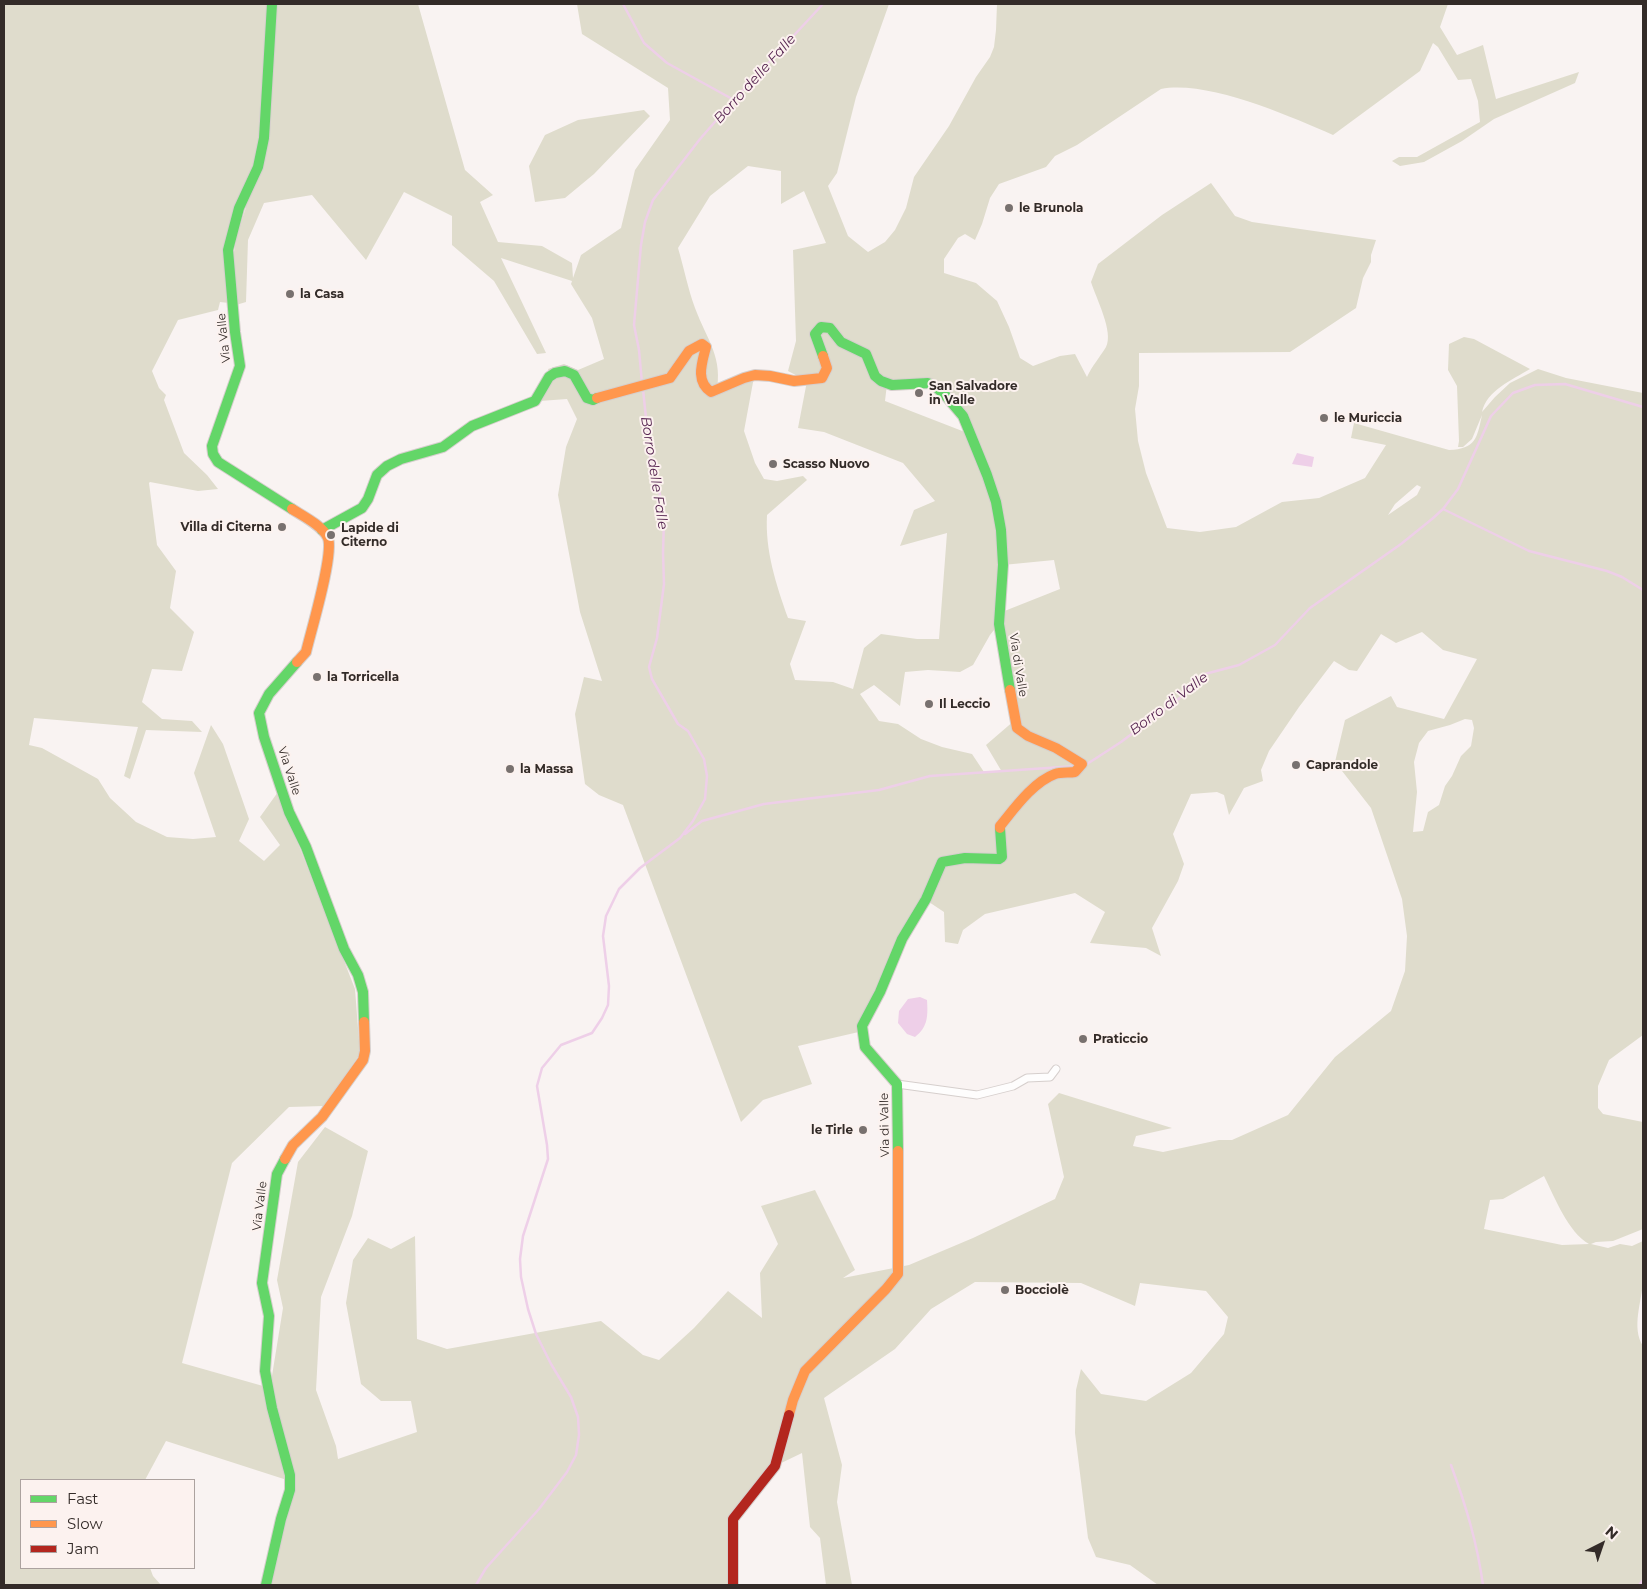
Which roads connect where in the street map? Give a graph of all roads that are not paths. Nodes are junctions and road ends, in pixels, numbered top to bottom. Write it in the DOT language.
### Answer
graph roads {
  1 [pos="272,4"];
  2 [pos="322,530"];
  3 [pos="1056,1069"];
  4 [pos="897,1084"];
  5 [pos="266,1585"];
  6 [pos="733,1585"];
  1 -- 2 [label="street, Via Valle"];
  2 -- 4 [label="street, Via di Valle"];
  2 -- 5 [label="street, Via Valle"];
  3 -- 4 [label="street"];
  4 -- 6 [label="street, Via di Valle"];
}
